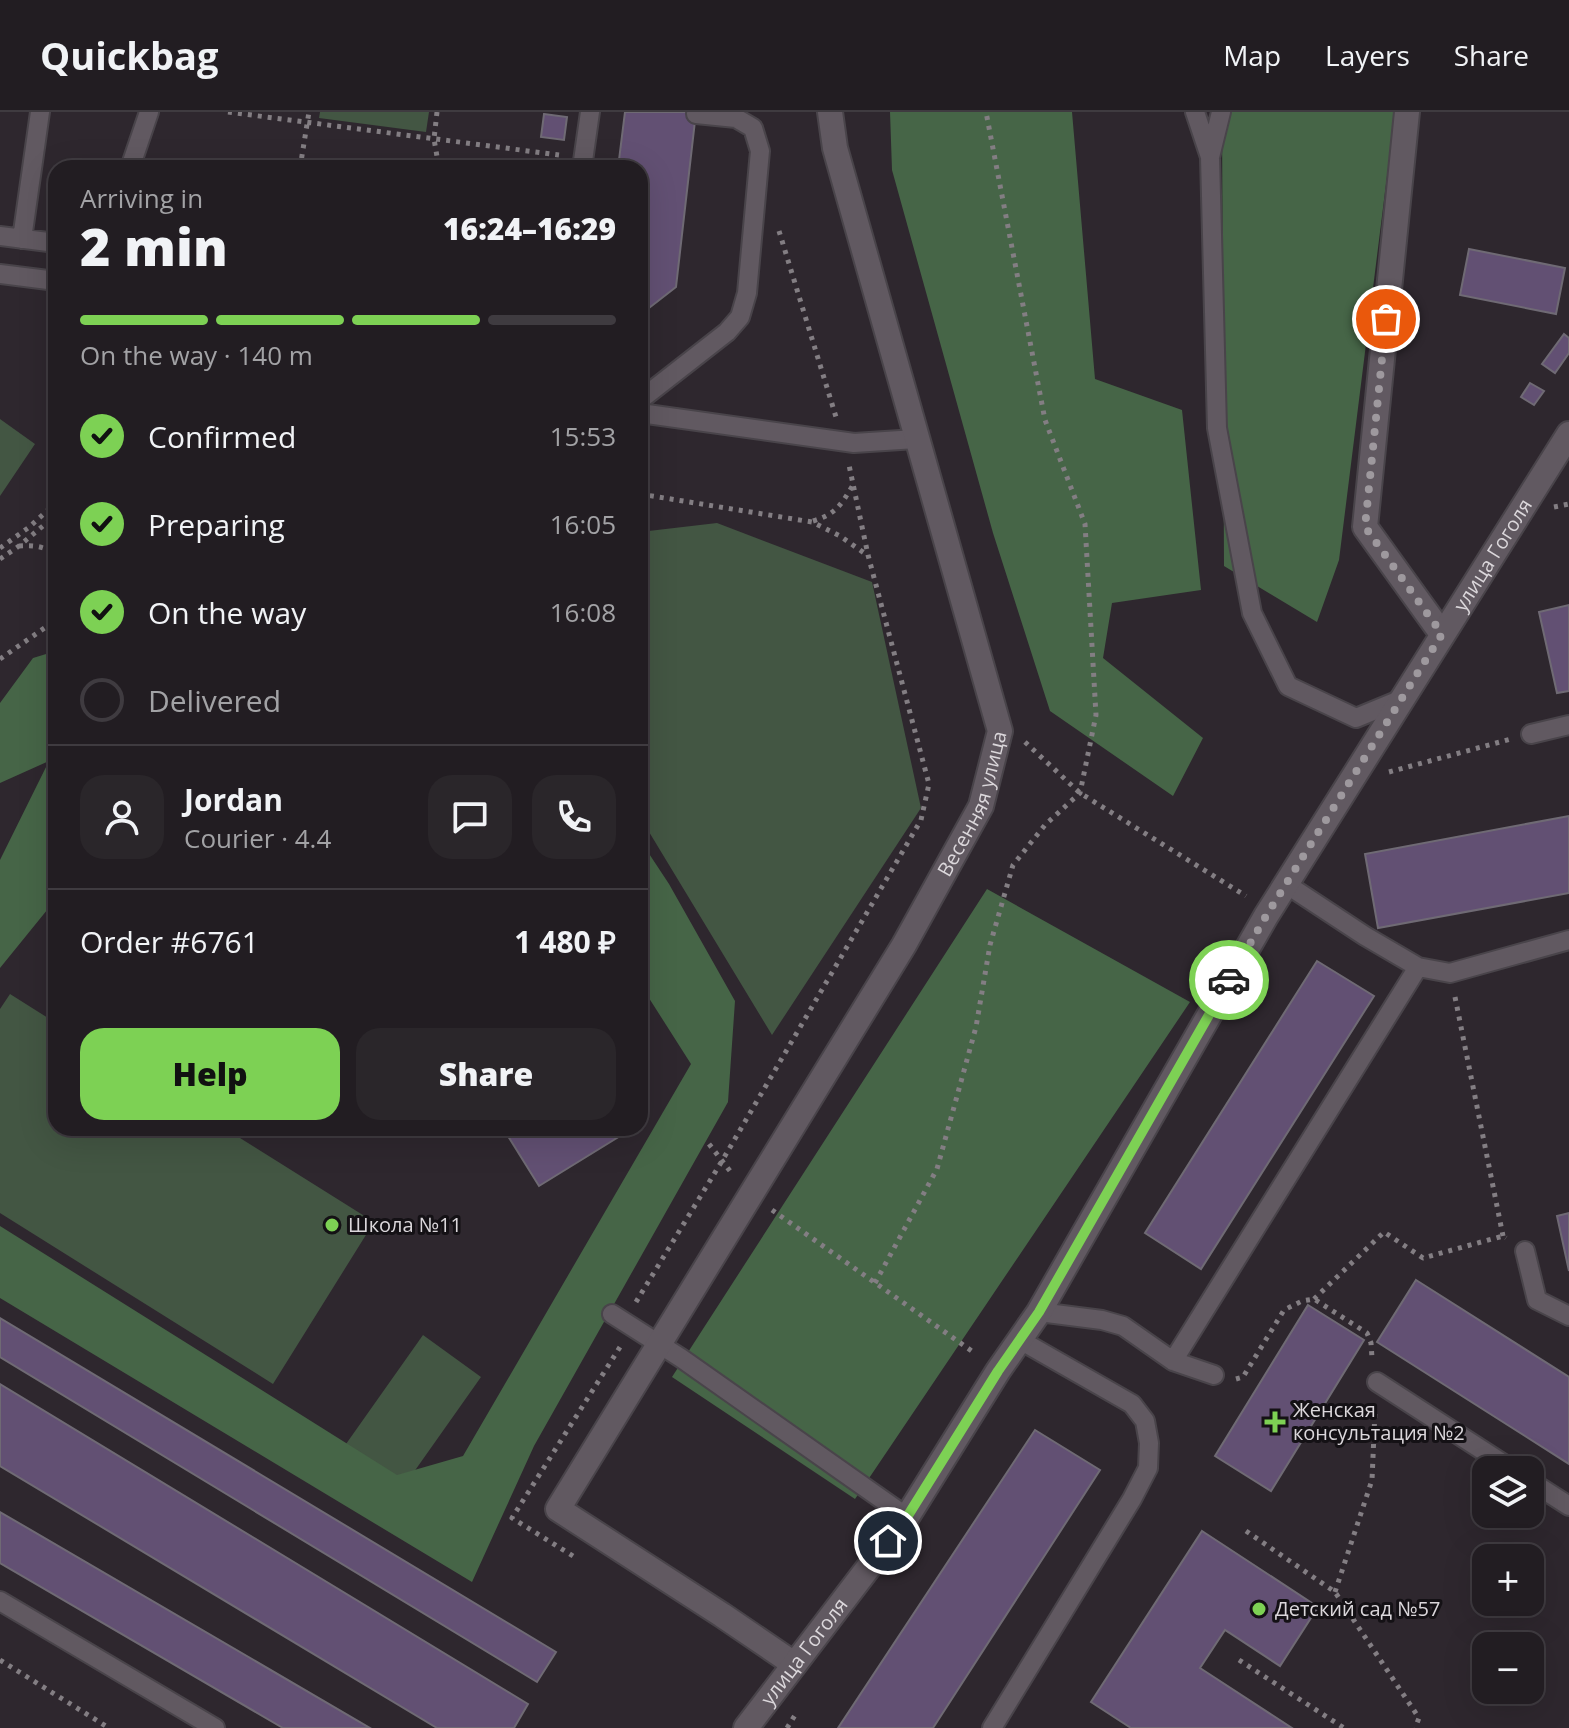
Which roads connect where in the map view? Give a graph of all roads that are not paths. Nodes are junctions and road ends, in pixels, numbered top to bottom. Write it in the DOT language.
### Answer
graph roads {
  1 [pos="40,112"];
  2 [pos="149,112"];
  3 [pos="590,112"];
  4 [pos="830,112"];
  5 [pos="1195,112"];
  6 [pos="1221,112"];
  7 [pos="1407,112"];
  8 [pos="696,114"];
  9 [pos="1210,157"];
  10 [pos="133,160"];
  11 [pos="583,160"];
  12 [pos="0,236"];
  13 [pos="22,239"];
  14 [pos="48,242"];
  15 [pos="0,274"];
  16 [pos="48,280"];
  17 [pos="648,394"];
  18 [pos="648,414"];
  19 [pos="1569,434"];
  20 [pos="916,439"];
  21 [pos="1442,634"];
  22 [pos="1402,699"];
  23 [pos="1569,725"];
  24 [pos="1531,734"];
  25 [pos="1286,884"];
  26 [pos="1569,940"];
  27 [pos="1418,967"];
  28 [pos="1525,1251"];
  29 [pos="1039,1312"];
  30 [pos="1569,1316"];
  31 [pos="618,1317"];
  32 [pos="1020,1340"];
  33 [pos="659,1342"];
  34 [pos="1173,1361"];
  35 [pos="1214,1375"];
  36 [pos="1377,1382"];
  37 [pos="1491,1456"];
  38 [pos="1544,1490"];
  39 [pos="1569,1506"];
  40 [pos="907,1517"];
  41 [pos="0,1601"];
  42 [pos="794,1664"];
  43 [pos="215,1728"];
  44 [pos="746,1728"];
  45 [pos="992,1728"];
  1 -- 13 [label="lane"];
  2 -- 10 [label="lane"];
  3 -- 11 [label="lane"];
  4 -- 20 [label="street, Весенняя улица"];
  5 -- 9 [label="lane"];
  6 -- 9 [label="lane"];
  7 -- 21 [label="street"];
  8 -- 17 [label="lane"];
  9 -- 22 [label="lane"];
  12 -- 13 [label="lane"];
  13 -- 14 [label="lane"];
  15 -- 16 [label="lane"];
  18 -- 20 [label="lane"];
  19 -- 21 [label="street, улица Гоголя"];
  20 -- 33 [label="street, Весенняя улица"];
  21 -- 22 [label="street, улица Гоголя"];
  22 -- 25 [label="street, улица Гоголя"];
  23 -- 24 [label="lane"];
  25 -- 27 [label="lane"];
  25 -- 29 [label="street, улица Гоголя"];
  26 -- 27 [label="lane"];
  27 -- 34 [label="lane"];
  28 -- 30 [label="lane"];
  29 -- 32 [label="street, улица Гоголя"];
  29 -- 34 [label="lane"];
  31 -- 33 [label="lane"];
  32 -- 40 [label="street, улица Гоголя"];
  32 -- 45 [label="lane"];
  33 -- 40 [label="lane"];
  33 -- 42 [label="street, Весенняя улица"];
  34 -- 35 [label="lane"];
  36 -- 37 [label="lane"];
  38 -- 39 [label="lane"];
  40 -- 42 [label="street, улица Гоголя"];
  41 -- 43 [label="lane"];
  42 -- 44 [label="street, улица Гоголя"];
}
